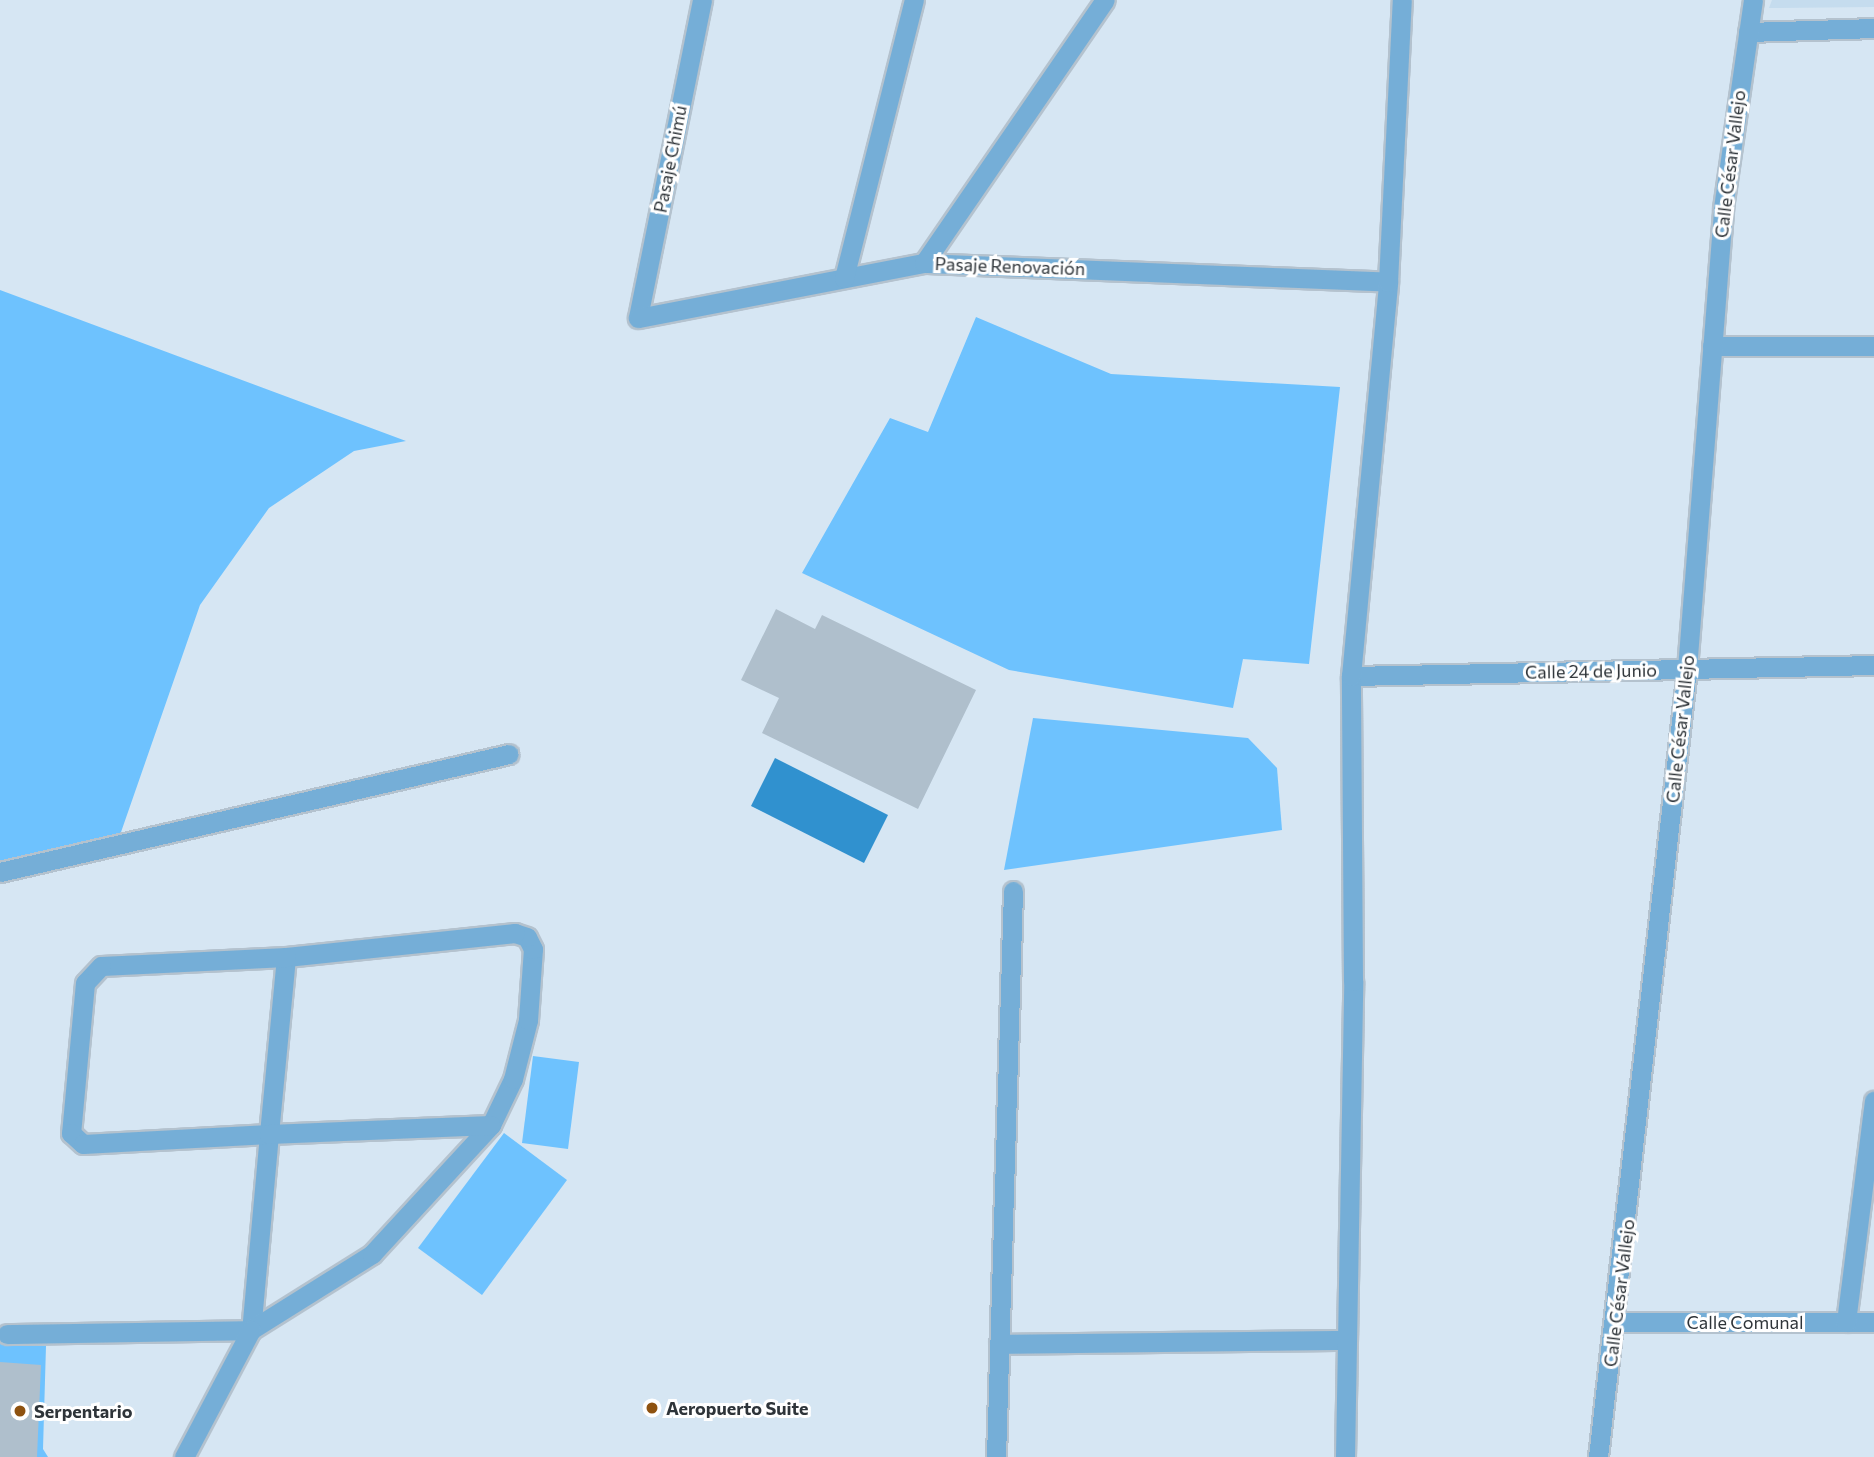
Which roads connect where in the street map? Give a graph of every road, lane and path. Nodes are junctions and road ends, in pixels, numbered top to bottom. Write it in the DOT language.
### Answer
graph roads {
  1 [pos="702,0"];
  2 [pos="914,0"];
  3 [pos="1105,0"];
  4 [pos="1402,0"];
  5 [pos="1752,0"];
  6 [pos="1874,28"];
  7 [pos="1748,32"];
  8 [pos="924,263"];
  9 [pos="844,278"];
  10 [pos="1388,282"];
  11 [pos="638,318"];
  12 [pos="1712,346"];
  13 [pos="1874,346"];
  14 [pos="1874,665"];
  15 [pos="1687,669"];
  16 [pos="1350,676"];
  17 [pos="509,754"];
  18 [pos="0,872"];
  19 [pos="1013,891"];
  20 [pos="286,957"];
  21 [pos="1874,1101"];
  22 [pos="491,1125"];
  23 [pos="269,1134"];
  24 [pos="1617,1322"];
  25 [pos="1846,1322"];
  26 [pos="1874,1322"];
  27 [pos="251,1331"];
  28 [pos="8,1334"];
  29 [pos="1347,1340"];
  30 [pos="999,1344"];
  31 [pos="184,1457"];
  32 [pos="996,1457"];
  33 [pos="1345,1457"];
  34 [pos="1598,1457"];
  1 -- 11 [label="street, Pasaje Chimú"];
  2 -- 9 [label="street"];
  3 -- 8 [label="street"];
  4 -- 10 [label="street"];
  5 -- 7 [label="street, Calle César Vallejo"];
  6 -- 7 [label="street"];
  7 -- 12 [label="street, Calle César Vallejo"];
  8 -- 9 [label="street, Pasaje Renovación"];
  8 -- 10 [label="street, Pasaje Renovación"];
  9 -- 11 [label="street, Pasaje Renovación"];
  10 -- 16 [label="street"];
  12 -- 13 [label="street"];
  12 -- 15 [label="street, Calle César Vallejo"];
  14 -- 15 [label="street, Calle 24 de Junio"];
  15 -- 16 [label="street, Calle 24 de Junio"];
  15 -- 24 [label="street, Calle César Vallejo"];
  16 -- 29 [label="street"];
  17 -- 18 [label="street"];
  19 -- 30 [label="street"];
  20 -- 22 [label="street"];
  20 -- 23 [label="street"];
  20 -- 23 [label="street"];
  21 -- 25 [label="street"];
  22 -- 23 [label="street"];
  22 -- 27 [label="street"];
  23 -- 27 [label="street"];
  24 -- 25 [label="street, Calle Comunal"];
  24 -- 34 [label="street, Calle César Vallejo"];
  25 -- 26 [label="street, Calle Comunal"];
  27 -- 28 [label="street"];
  27 -- 31 [label="street"];
  29 -- 30 [label="street"];
  29 -- 33 [label="street"];
  30 -- 32 [label="street"];
}
